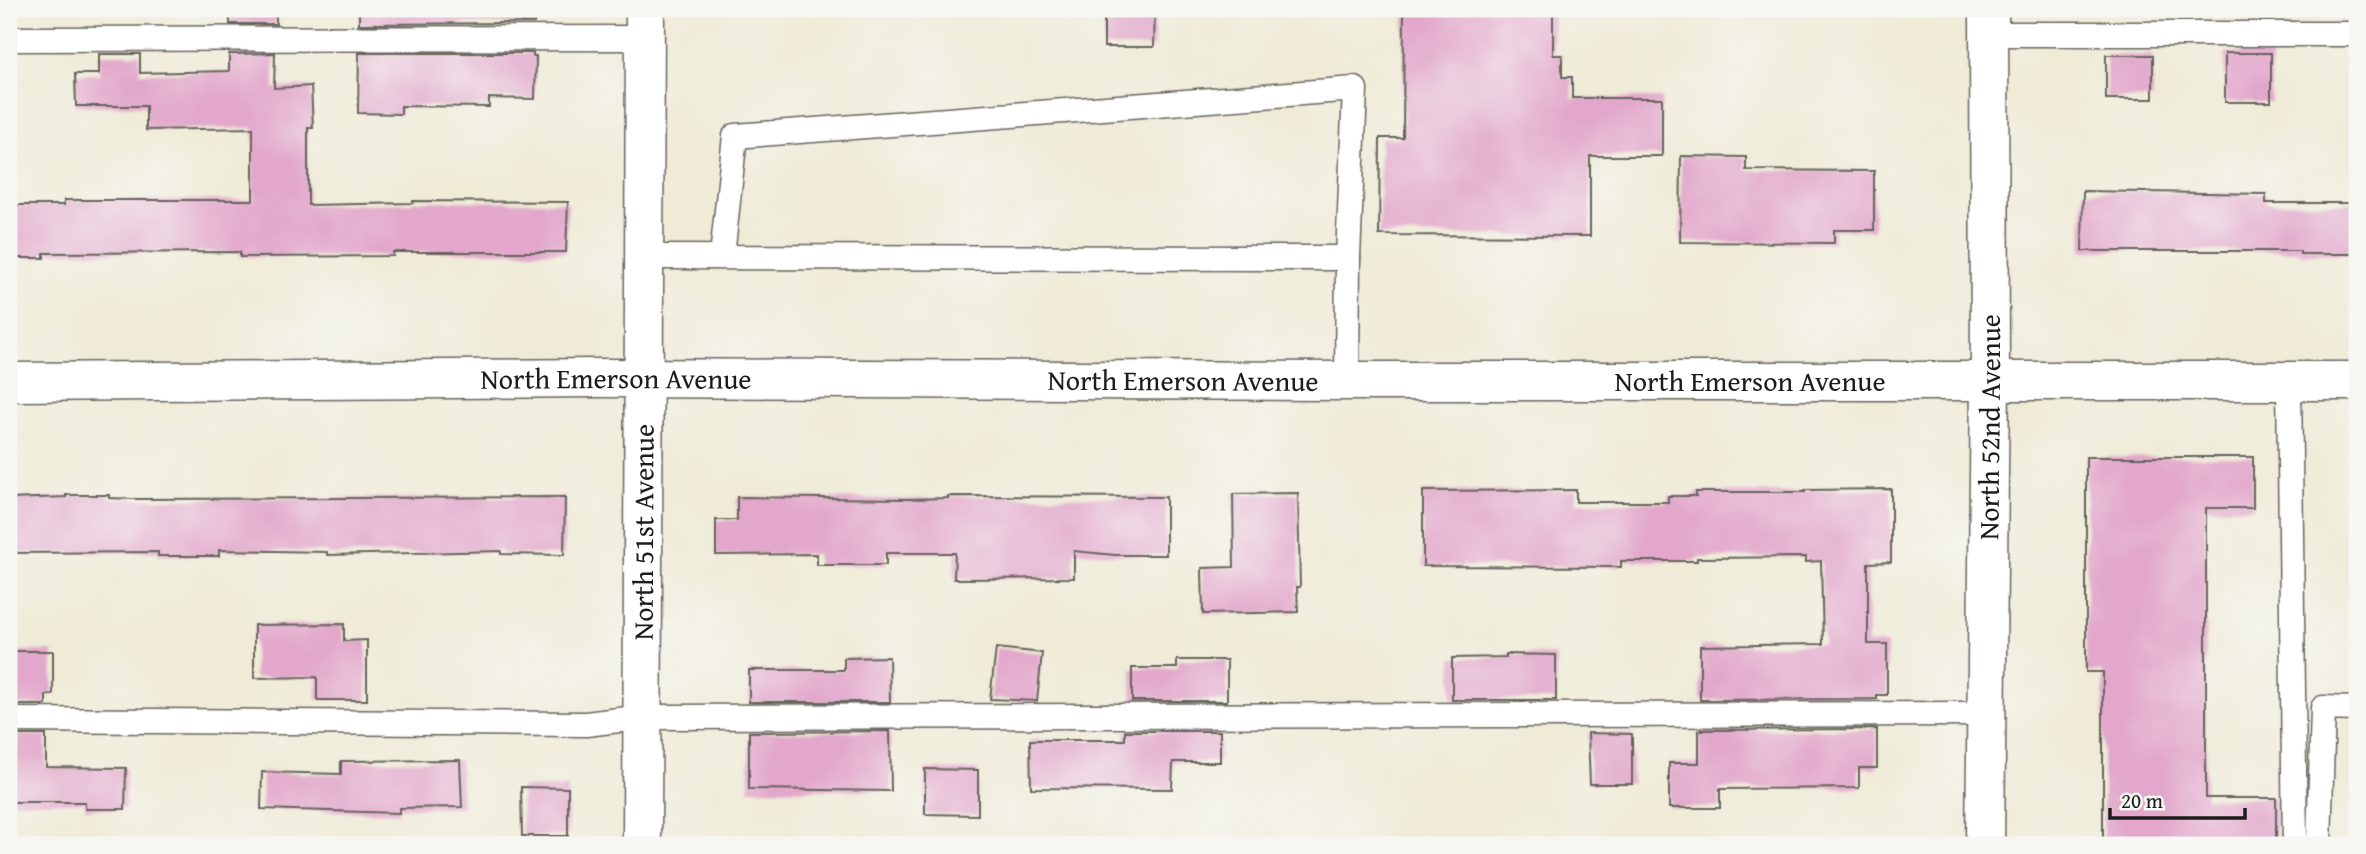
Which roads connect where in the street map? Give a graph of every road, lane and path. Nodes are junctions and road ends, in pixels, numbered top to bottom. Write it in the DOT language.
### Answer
graph roads {
  1 [pos="1989,21"];
  2 [pos="645,24"];
  3 [pos="2357,34"];
  4 [pos="9,39"];
  5 [pos="722,256"];
  6 [pos="644,257"];
  7 [pos="1348,258"];
  8 [pos="644,378"];
  9 [pos="1990,380"];
  10 [pos="1347,381"];
  11 [pos="2357,381"];
  12 [pos="9,382"];
  13 [pos="2289,382"];
  14 [pos="2357,709"];
  15 [pos="1985,714"];
  16 [pos="644,717"];
  17 [pos="9,720"];
  18 [pos="642,845"];
  19 [pos="1985,845"];
  20 [pos="2295,845"];
  21 [pos="2319,845"];
  1 -- 3 [label="lane"];
  1 -- 9 [label="street, North 52nd Avenue"];
  2 -- 4 [label="lane"];
  2 -- 6 [label="street, North 51st Avenue"];
  5 -- 6 [label="lane"];
  5 -- 7 [label="lane"];
  5 -- 7 [label="lane"];
  6 -- 8 [label="street, North 51st Avenue"];
  7 -- 10 [label="lane"];
  8 -- 10 [label="street, North Emerson Avenue"];
  8 -- 12 [label="street, North Emerson Avenue"];
  8 -- 16 [label="street, North 51st Avenue"];
  9 -- 10 [label="street, North Emerson Avenue"];
  9 -- 13 [label="street, North Emerson Avenue"];
  9 -- 15 [label="street, North 52nd Avenue"];
  11 -- 13 [label="street, North Emerson Avenue"];
  13 -- 20 [label="lane"];
  14 -- 21 [label="lane"];
  15 -- 16 [label="lane"];
  15 -- 19 [label="street, North 52nd Avenue"];
  16 -- 17 [label="lane"];
  16 -- 18 [label="street, North 51st Avenue"];
}
